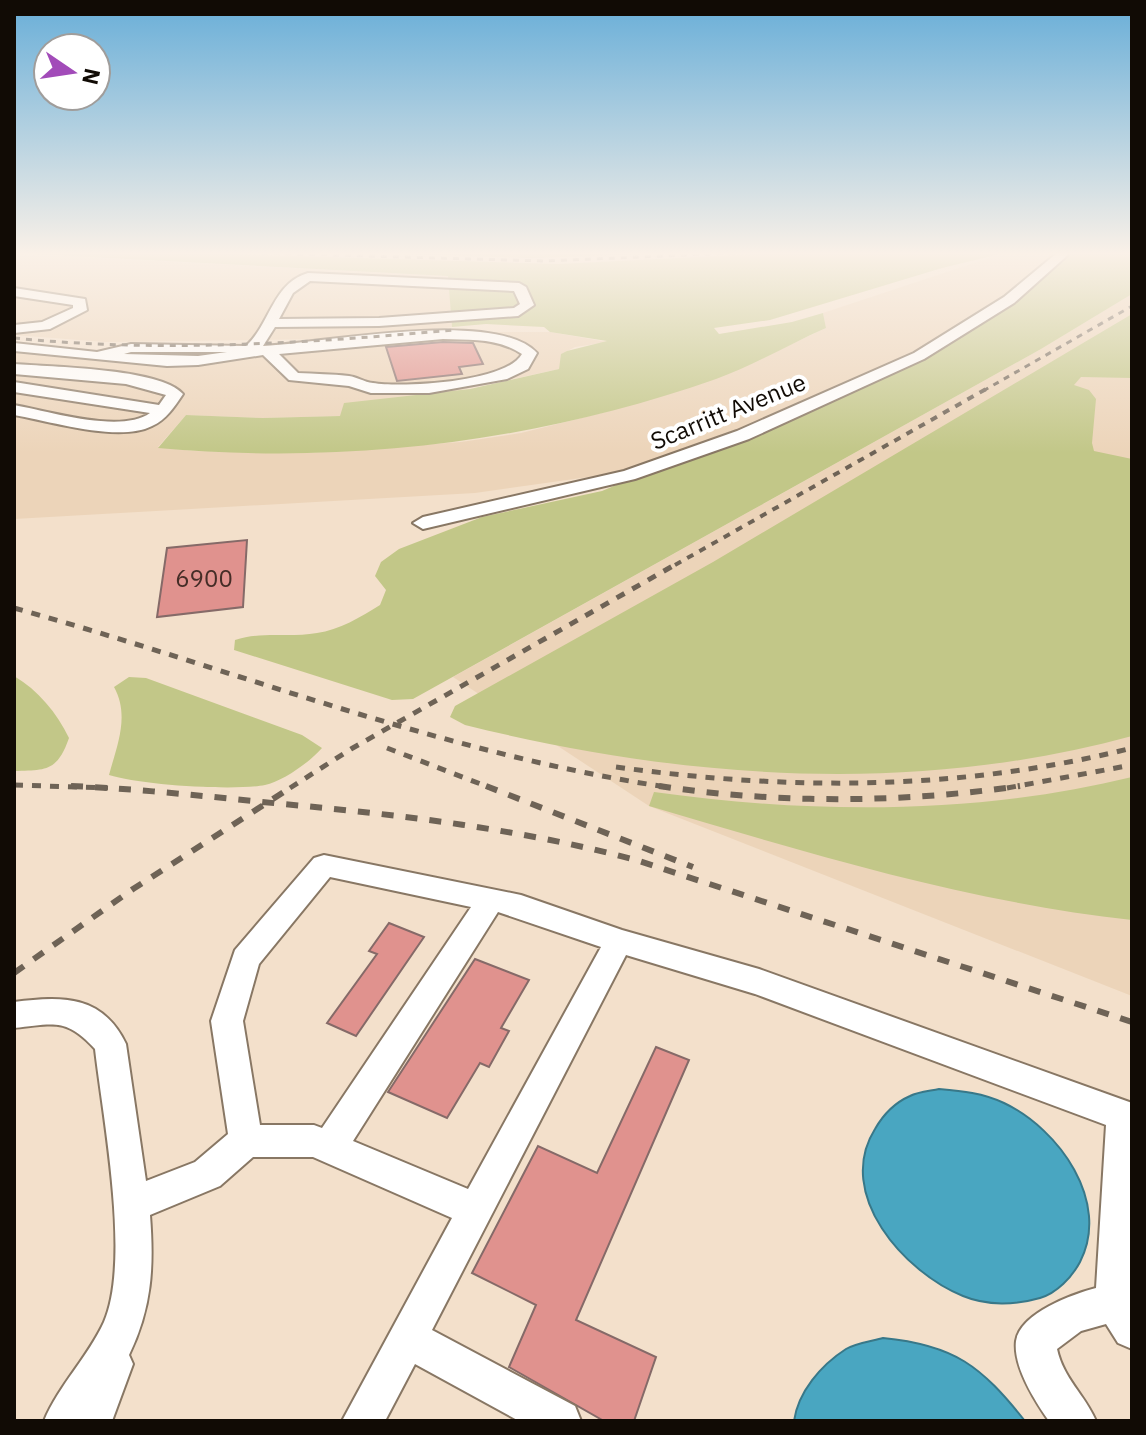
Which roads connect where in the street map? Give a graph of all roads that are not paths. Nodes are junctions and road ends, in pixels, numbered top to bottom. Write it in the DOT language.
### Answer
graph roads {
  1 [pos="63,320"];
  2 [pos="271,320"];
  3 [pos="407,320"];
  4 [pos="977,320"];
  5 [pos="270,323"];
  6 [pos="14,329"];
  7 [pos="14,347"];
  8 [pos="52,351"];
  9 [pos="249,351"];
  10 [pos="268,351"];
  11 [pos="342,362"];
  12 [pos="14,369"];
  13 [pos="36,372"];
  14 [pos="14,387"];
  15 [pos="36,390"];
  16 [pos="14,408"];
  17 [pos="162,410"];
  18 [pos="423,523"];
  19 [pos="491,899"];
  20 [pos="619,941"];
  21 [pos="14,1015"];
  22 [pos="1128,1118"];
  23 [pos="246,1141"];
  24 [pos="329,1147"];
  25 [pos="131,1205"];
  26 [pos="476,1210"];
  27 [pos="1123,1316"];
  28 [pos="407,1338"];
  29 [pos="112,1347"];
  30 [pos="65,1421"];
  31 [pos="91,1421"];
  32 [pos="363,1421"];
  33 [pos="560,1421"];
  34 [pos="1075,1421"];
  1 -- 6 [label="lane"];
  2 -- 5 [label="lane"];
  3 -- 5 [label="lane"];
  4 -- 18 [label="lane, Scarritt Avenue"];
  5 -- 9 [label="lane"];
  7 -- 8 [label="lane"];
  8 -- 9 [label="lane"];
  8 -- 13 [label="lane"];
  9 -- 10 [label="lane"];
  10 -- 11 [label="lane"];
  10 -- 11 [label="lane"];
  11 -- 11 [label="lane"];
  12 -- 13 [label="lane"];
  13 -- 15 [label="lane"];
  13 -- 17 [label="lane"];
  14 -- 15 [label="lane"];
  15 -- 16 [label="lane"];
  15 -- 17 [label="lane"];
  16 -- 17 [label="lane"];
  19 -- 20 [label="lane"];
  19 -- 23 [label="lane"];
  19 -- 24 [label="lane"];
  20 -- 22 [label="lane"];
  20 -- 26 [label="lane"];
  21 -- 25 [label="lane"];
  22 -- 27 [label="lane"];
  23 -- 24 [label="lane"];
  23 -- 25 [label="lane"];
  24 -- 26 [label="lane"];
  25 -- 29 [label="lane"];
  26 -- 28 [label="lane"];
  27 -- 34 [label="lane"];
  28 -- 32 [label="lane"];
  28 -- 33 [label="lane"];
  29 -- 30 [label="lane"];
  29 -- 31 [label="lane"];
}
